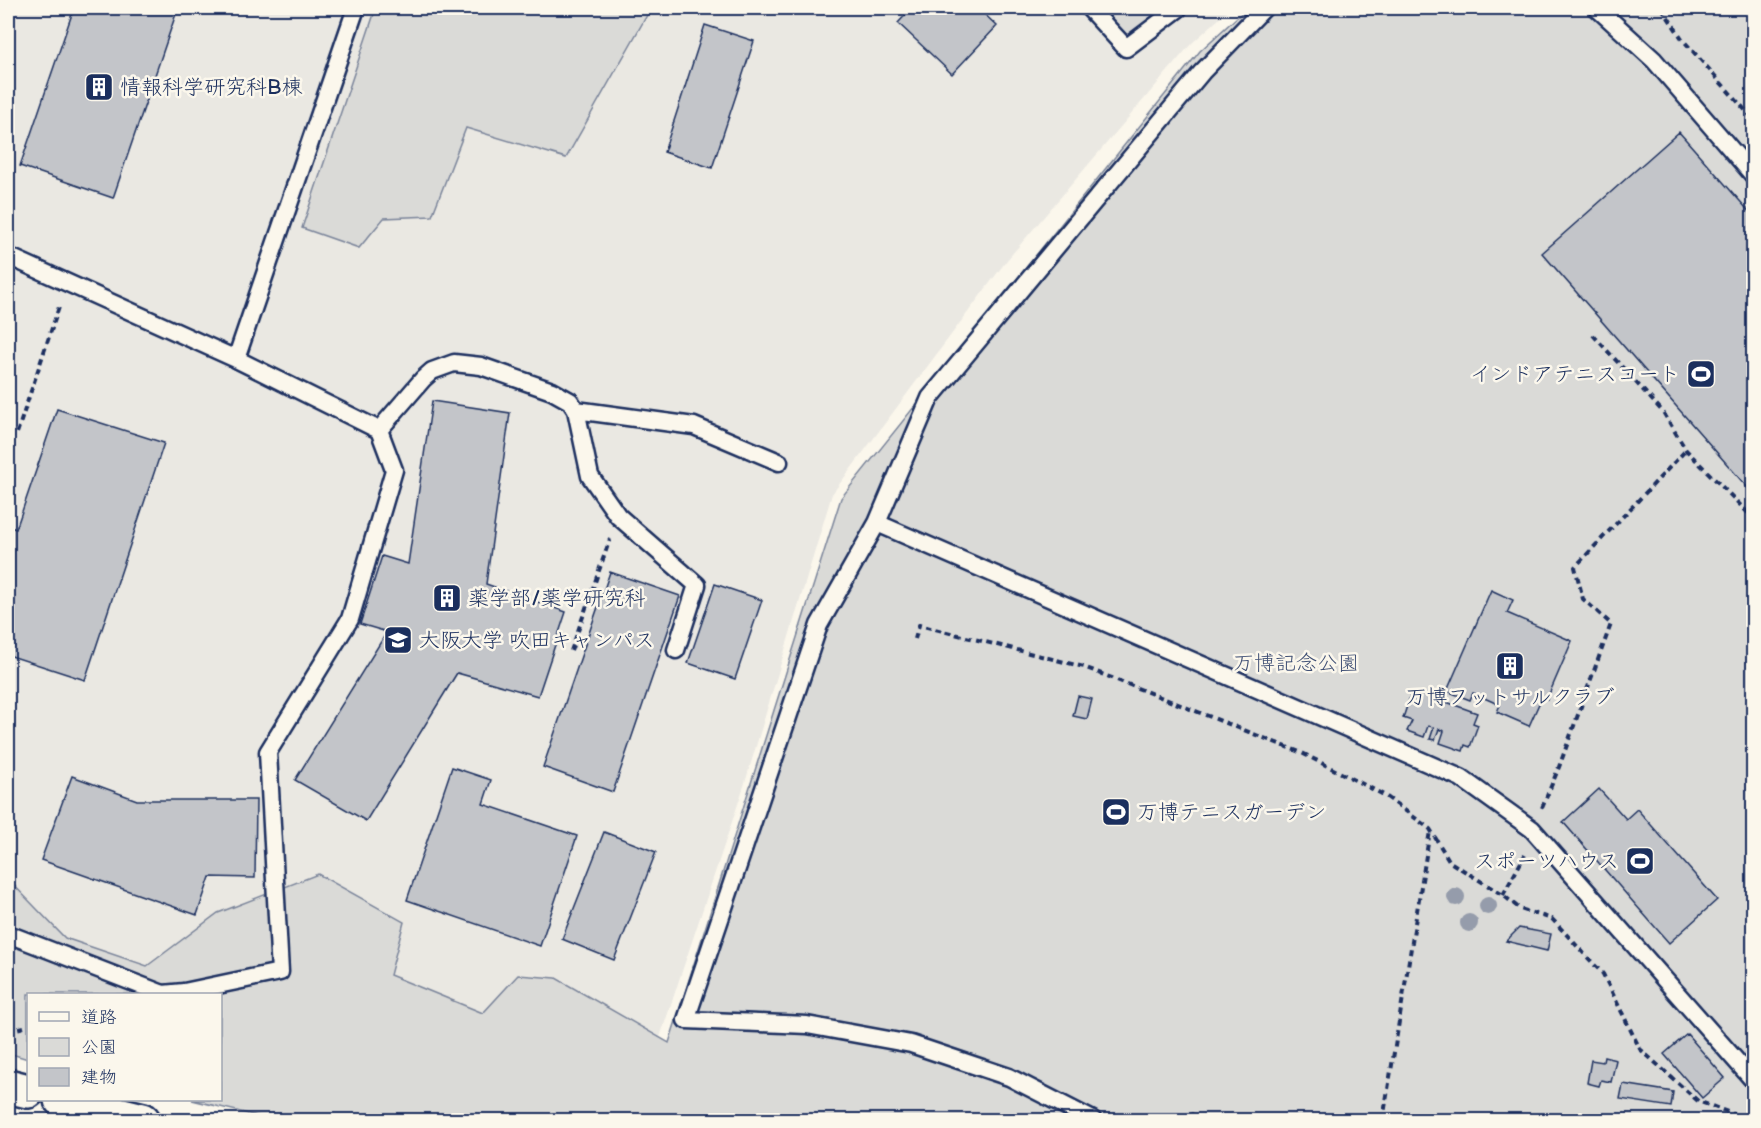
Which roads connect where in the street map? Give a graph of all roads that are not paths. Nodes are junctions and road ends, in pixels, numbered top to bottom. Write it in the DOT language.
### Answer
graph roads {
  1 [pos="356,8"];
  2 [pos="1089,8"];
  3 [pos="1179,8"];
  4 [pos="1264,8"];
  5 [pos="1597,8"];
  6 [pos="1754,176"];
  7 [pos="8,256"];
  8 [pos="236,359"];
  9 [pos="576,410"];
  10 [pos="379,430"];
  11 [pos="779,462"];
  12 [pos="877,523"];
  13 [pos="676,650"];
  14 [pos="8,934"];
  15 [pos="160,993"];
  16 [pos="174,993"];
  17 [pos="1754,1081"];
  18 [pos="8,1086"];
  19 [pos="27,1091"];
  20 [pos="65,1101"];
  21 [pos="143,1120"];
  22 [pos="1093,1120"];
  1 -- 8 [label="lane"];
  2 -- 3 [label="lane"];
  4 -- 12 [label="lane"];
  5 -- 6 [label="lane"];
  7 -- 8 [label="lane"];
  8 -- 10 [label="lane"];
  9 -- 10 [label="lane"];
  9 -- 11 [label="lane"];
  9 -- 13 [label="lane"];
  10 -- 16 [label="lane"];
  12 -- 17 [label="lane"];
  12 -- 22 [label="lane"];
  14 -- 15 [label="lane"];
  18 -- 19 [label="main road"];
  20 -- 21 [label="main road"];
}
